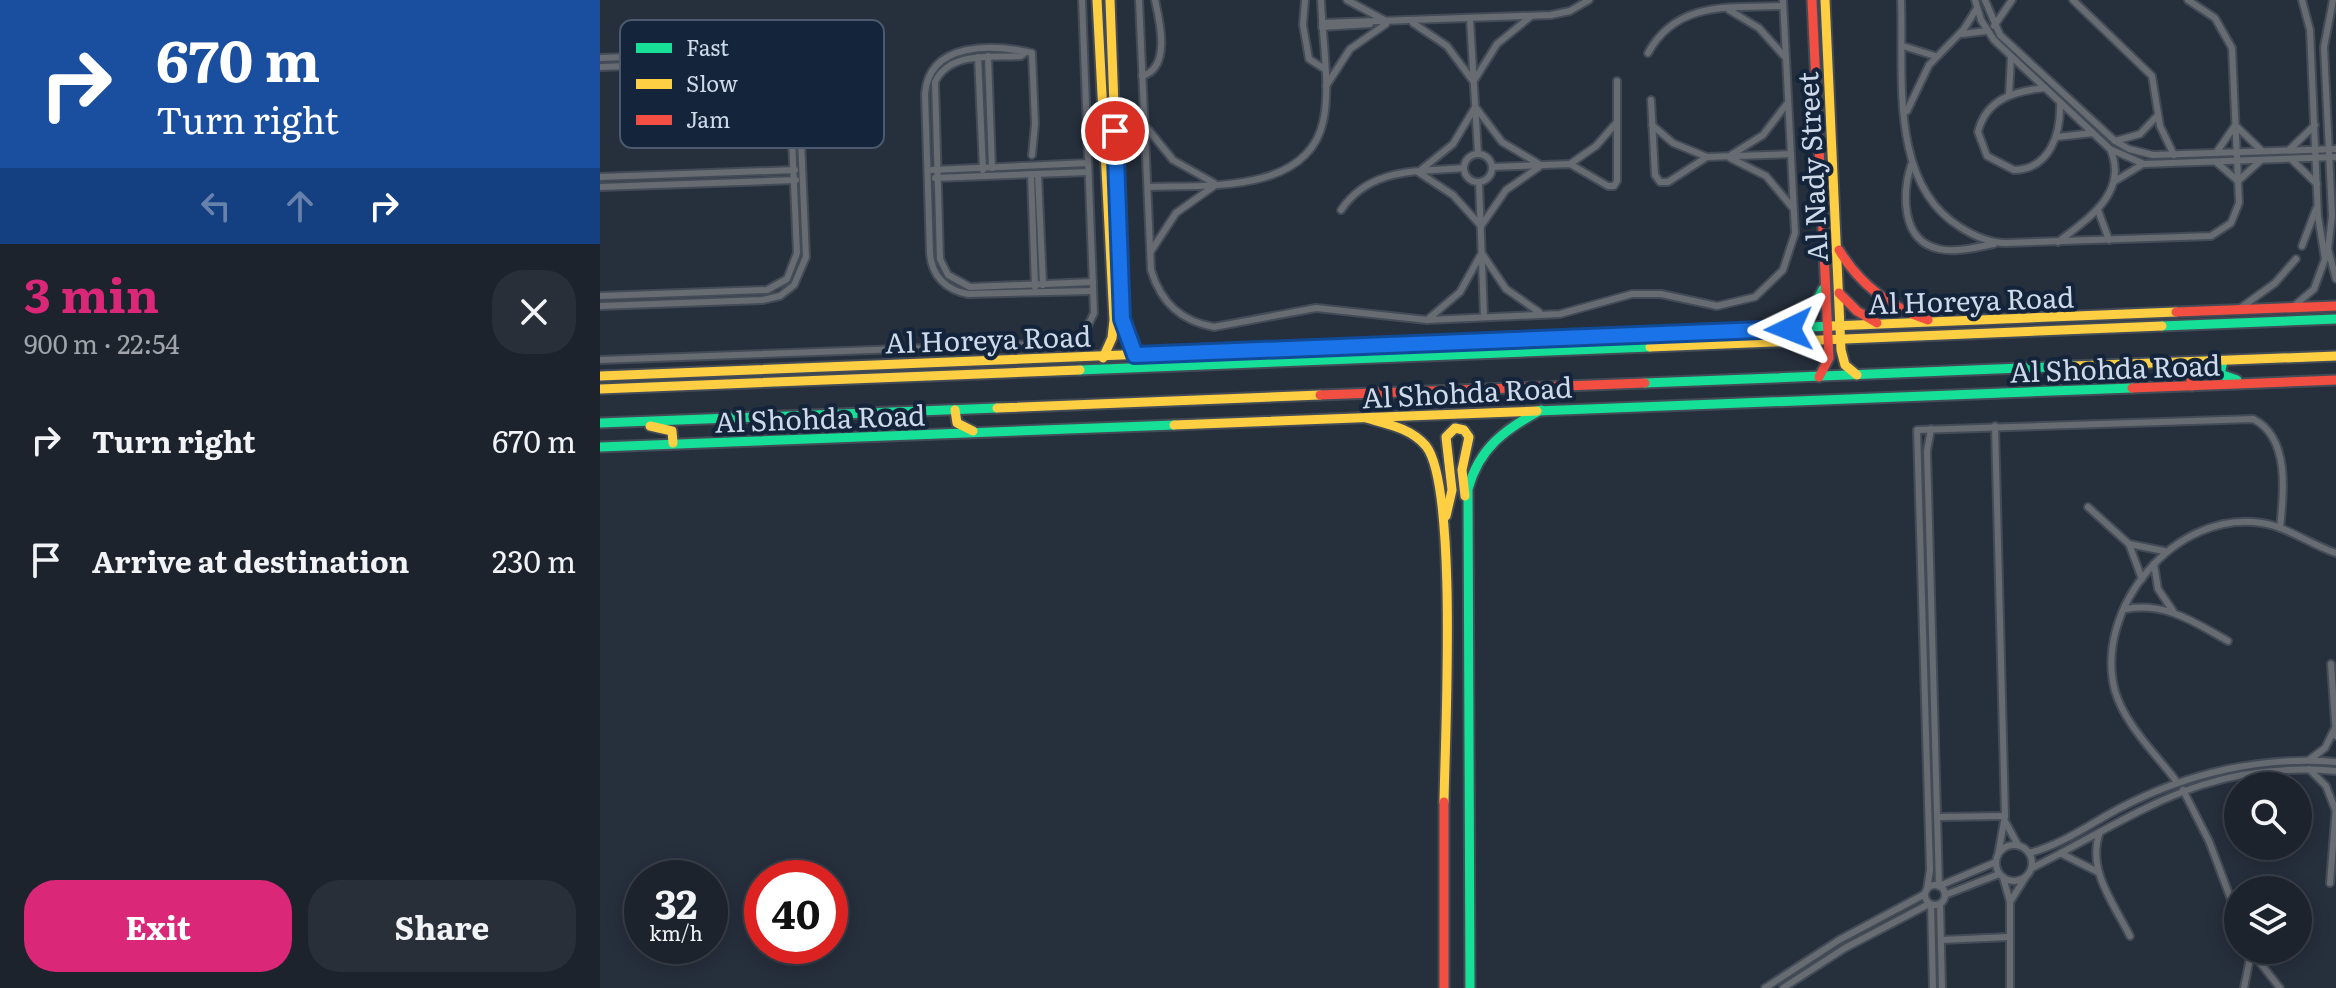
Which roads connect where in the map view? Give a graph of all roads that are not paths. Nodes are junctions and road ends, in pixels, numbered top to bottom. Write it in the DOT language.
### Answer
graph roads {
  1 [pos="1082,0"];
  2 [pos="1097,0"];
  3 [pos="1110,0"];
  4 [pos="1139,0"];
  5 [pos="1155,0"];
  6 [pos="1305,0"];
  7 [pos="1321,0"];
  8 [pos="1347,0"];
  9 [pos="1589,0"];
  10 [pos="1740,0"];
  11 [pos="1901,0"];
  12 [pos="1985,0"];
  13 [pos="2012,0"];
  14 [pos="2073,0"];
  15 [pos="2188,0"];
  16 [pos="2302,0"];
  17 [pos="2333,0"];
  18 [pos="1783,3"];
  19 [pos="1826,4"];
  20 [pos="1976,4"];
  21 [pos="1813,5"];
  22 [pos="1726,8"];
  23 [pos="1532,16"];
  24 [pos="1470,19"];
  25 [pos="1409,22"];
  26 [pos="1389,23"];
  27 [pos="1322,25"];
  28 [pos="1994,26"];
  29 [pos="1987,31"];
  30 [pos="1958,35"];
  31 [pos="1903,46"];
  32 [pos="978,49"];
  33 [pos="987,49"];
  34 [pos="1026,52"];
  35 [pos="1648,53"];
  36 [pos="1935,56"];
  37 [pos="620,57"];
  38 [pos="2011,57"];
  39 [pos="600,58"];
  40 [pos="978,58"];
  41 [pos="988,58"];
  42 [pos="1786,59"];
  43 [pos="620,66"];
  44 [pos="600,67"];
  45 [pos="1323,68"];
  46 [pos="1142,76"];
  47 [pos="1617,81"];
  48 [pos="1474,83"];
  49 [pos="2045,88"];
  50 [pos="1324,89"];
  51 [pos="2009,95"];
  52 [pos="1651,100"];
  53 [pos="1788,102"];
  54 [pos="2059,102"];
  55 [pos="1475,106"];
  56 [pos="1906,115"];
  57 [pos="2158,115"];
  58 [pos="1617,122"];
  59 [pos="2235,124"];
  60 [pos="1652,125"];
  61 [pos="2315,125"];
  62 [pos="2328,125"];
  63 [pos="1146,127"];
  64 [pos="2093,133"];
  65 [pos="2336,135"];
  66 [pos="2057,137"];
  67 [pos="2115,141"];
  68 [pos="793,148"];
  69 [pos="802,148"];
  70 [pos="2110,149"];
  71 [pos="2333,149"];
  72 [pos="2289,150"];
  73 [pos="2316,150"];
  74 [pos="2262,151"];
  75 [pos="2237,152"];
  76 [pos="2216,153"];
  77 [pos="1478,154"];
  78 [pos="1791,154"];
  79 [pos="1032,155"];
  80 [pos="2174,155"];
  81 [pos="1707,157"];
  82 [pos="1727,157"];
  83 [pos="2316,158"];
  84 [pos="2333,158"];
  85 [pos="2291,159"];
  86 [pos="2262,160"];
  87 [pos="2237,161"];
  88 [pos="2216,162"];
  89 [pos="1088,163"];
  90 [pos="1570,164"];
  91 [pos="2144,164"];
  92 [pos="1542,165"];
  93 [pos="1911,165"];
  94 [pos="992,167"];
  95 [pos="1492,167"];
  96 [pos="983,168"];
  97 [pos="1464,168"];
  98 [pos="794,170"];
  99 [pos="803,170"];
  100 [pos="927,170"];
  101 [pos="936,170"];
  102 [pos="1088,172"];
  103 [pos="1418,172"];
  104 [pos="1034,174"];
  105 [pos="667,175"];
  106 [pos="983,176"];
  107 [pos="992,176"];
  108 [pos="2336,176"];
  109 [pos="600,177"];
  110 [pos="936,178"];
  111 [pos="927,179"];
  112 [pos="794,180"];
  113 [pos="803,180"];
  114 [pos="2115,181"];
  115 [pos="2238,181"];
  116 [pos="1479,182"];
  117 [pos="2317,184"];
  118 [pos="2331,184"];
  119 [pos="667,185"];
  120 [pos="1217,185"];
  121 [pos="600,187"];
  122 [pos="1148,187"];
  123 [pos="2331,200"];
  124 [pos="2317,205"];
  125 [pos="1341,210"];
  126 [pos="1793,210"];
  127 [pos="2098,210"];
  128 [pos="2336,211"];
  129 [pos="1481,226"];
  130 [pos="2109,240"];
  131 [pos="2058,242"];
  132 [pos="1999,243"];
  133 [pos="1836,245"];
  134 [pos="2302,246"];
  135 [pos="1151,252"];
  136 [pos="1482,252"];
  137 [pos="2296,259"];
  138 [pos="2336,279"];
  139 [pos="1093,282"];
  140 [pos="1825,286"];
  141 [pos="1039,289"];
  142 [pos="1093,291"];
  143 [pos="1838,292"];
  144 [pos="672,293"];
  145 [pos="600,296"];
  146 [pos="673,304"];
  147 [pos="600,306"];
  148 [pos="2336,306"];
  149 [pos="2289,308"];
  150 [pos="2272,309"];
  151 [pos="2235,311"];
  152 [pos="1542,314"];
  153 [pos="1484,317"];
  154 [pos="2336,319"];
  155 [pos="1427,320"];
  156 [pos="2272,322"];
  157 [pos="1939,323"];
  158 [pos="1880,325"];
  159 [pos="1827,327"];
  160 [pos="1840,327"];
  161 [pos="1785,329"];
  162 [pos="1828,339"];
  163 [pos="1841,339"];
  164 [pos="1135,355"];
  165 [pos="1104,356"];
  166 [pos="2336,356"];
  167 [pos="600,360"];
  168 [pos="2223,361"];
  169 [pos="2153,363"];
  170 [pos="1137,367"];
  171 [pos="1103,368"];
  172 [pos="1857,375"];
  173 [pos="600,376"];
  174 [pos="1819,377"];
  175 [pos="2336,380"];
  176 [pos="2251,383"];
  177 [pos="2192,386"];
  178 [pos="600,389"];
  179 [pos="955,410"];
  180 [pos="1541,410"];
  181 [pos="1366,418"];
  182 [pos="638,422"];
  183 [pos="600,423"];
  184 [pos="1995,426"];
  185 [pos="1931,429"];
  186 [pos="980,433"];
  187 [pos="673,443"];
  188 [pos="600,447"];
  189 [pos="1467,501"];
  190 [pos="2088,507"];
  191 [pos="1444,520"];
  192 [pos="2280,528"];
  193 [pos="2129,544"];
  194 [pos="2166,551"];
  195 [pos="2336,553"];
  196 [pos="2154,563"];
  197 [pos="2142,579"];
  198 [pos="2126,609"];
  199 [pos="2173,611"];
  200 [pos="2228,641"];
  201 [pos="2331,664"];
  202 [pos="2335,733"];
  203 [pos="2309,761"];
  204 [pos="2336,762"];
  205 [pos="2309,769"];
  206 [pos="2336,771"];
  207 [pos="2177,782"];
  208 [pos="2183,790"];
  209 [pos="2336,808"];
  210 [pos="2005,816"];
  211 [pos="1938,817"];
  212 [pos="2101,830"];
  213 [pos="2019,846"];
  214 [pos="2029,853"];
  215 [pos="2061,853"];
  216 [pos="1997,858"];
  217 [pos="2030,872"];
  218 [pos="2098,872"];
  219 [pos="2001,876"];
  220 [pos="2224,876"];
  221 [pos="2330,883"];
  222 [pos="1939,886"];
  223 [pos="1926,891"];
  224 [pos="1945,895"];
  225 [pos="2010,902"];
  226 [pos="1930,904"];
  227 [pos="1940,904"];
  228 [pos="2130,936"];
  229 [pos="2009,937"];
  230 [pos="1941,940"];
  231 [pos="2249,964"];
  232 [pos="2261,964"];
  233 [pos="1444,988"];
  234 [pos="1470,988"];
  235 [pos="1765,988"];
  236 [pos="1783,988"];
  237 [pos="1933,988"];
  238 [pos="1942,988"];
  239 [pos="2010,988"];
  240 [pos="2244,988"];
  241 [pos="2280,988"];
  1 -- 89 [label="street"];
  2 -- 165 [label="street"];
  3 -- 164 [label="street"];
  4 -- 46 [label="street"];
  5 -- 46 [label="street"];
  6 -- 45 [label="street"];
  7 -- 27 [label="street"];
  8 -- 26 [label="street"];
  9 -- 23 [label="street"];
  10 -- 22 [label="street"];
  11 -- 31 [label="street"];
  12 -- 28 [label="street"];
  13 -- 28 [label="street"];
  14 -- 57 [label="street"];
  15 -- 59 [label="street"];
  16 -- 61 [label="street"];
  17 -- 62 [label="street"];
  18 -- 22 [label="street"];
  18 -- 42 [label="street"];
  19 -- 21 [label="street"];
  19 -- 133 [label="street, Al Nady Street"];
  20 -- 29 [label="street"];
  20 -- 30 [label="street"];
  21 -- 140 [label="street, Al Nady Street"];
  22 -- 35 [label="street"];
  22 -- 42 [label="street"];
  23 -- 24 [label="street"];
  23 -- 48 [label="street"];
  24 -- 25 [label="street"];
  24 -- 48 [label="street"];
  25 -- 26 [label="street"];
  25 -- 48 [label="street"];
  26 -- 27 [label="street"];
  26 -- 50 [label="street"];
  27 -- 45 [label="street"];
  28 -- 67 [label="street"];
  29 -- 30 [label="street"];
  29 -- 38 [label="street"];
  30 -- 36 [label="street"];
  31 -- 36 [label="street"];
  31 -- 56 [label="street"];
  32 -- 33 [label="street"];
  32 -- 40 [label="street"];
  32 -- 100 [label="street"];
  33 -- 34 [label="street"];
  33 -- 41 [label="street"];
  34 -- 41 [label="street"];
  34 -- 79 [label="street"];
  36 -- 56 [label="street"];
  37 -- 39 [label="street"];
  38 -- 49 [label="street"];
  38 -- 51 [label="street"];
  40 -- 41 [label="street"];
  40 -- 96 [label="street"];
  40 -- 101 [label="street"];
  41 -- 94 [label="street"];
  42 -- 53 [label="street"];
  43 -- 44 [label="street"];
  45 -- 50 [label="street"];
  46 -- 63 [label="street"];
  47 -- 58 [label="street"];
  48 -- 55 [label="street"];
  49 -- 51 [label="street"];
  49 -- 54 [label="street"];
  50 -- 120 [label="street"];
  51 -- 66 [label="street"];
  52 -- 60 [label="street"];
  53 -- 78 [label="street"];
  53 -- 82 [label="street"];
  54 -- 64 [label="street"];
  54 -- 66 [label="street"];
  55 -- 77 [label="street"];
  55 -- 92 [label="street"];
  55 -- 103 [label="street"];
  56 -- 93 [label="street"];
  57 -- 67 [label="street"];
  57 -- 80 [label="street"];
  58 -- 90 [label="street"];
  58 -- 90 [label="street"];
  59 -- 74 [label="street"];
  59 -- 75 [label="street"];
  59 -- 76 [label="street"];
  60 -- 81 [label="street"];
  60 -- 81 [label="street"];
  61 -- 72 [label="street"];
  61 -- 73 [label="street"];
  62 -- 65 [label="street"];
  62 -- 71 [label="street"];
  63 -- 120 [label="street"];
  63 -- 122 [label="street"];
  64 -- 66 [label="street"];
  64 -- 70 [label="street"];
  67 -- 80 [label="street"];
  68 -- 98 [label="street"];
  69 -- 99 [label="street"];
  70 -- 91 [label="street"];
  70 -- 114 [label="street"];
  71 -- 73 [label="street"];
  71 -- 84 [label="street"];
  72 -- 73 [label="street"];
  72 -- 74 [label="street"];
  73 -- 83 [label="street"];
  74 -- 75 [label="street"];
  75 -- 76 [label="street"];
  75 -- 87 [label="street"];
  76 -- 80 [label="street"];
  77 -- 95 [label="street"];
  77 -- 97 [label="street"];
  78 -- 82 [label="street"];
  78 -- 126 [label="street"];
  81 -- 82 [label="street"];
  82 -- 126 [label="street"];
  83 -- 84 [label="street"];
  83 -- 85 [label="street"];
  83 -- 117 [label="street"];
  84 -- 118 [label="street"];
  85 -- 86 [label="street"];
  85 -- 117 [label="street"];
  86 -- 87 [label="street"];
  86 -- 115 [label="street"];
  87 -- 88 [label="street"];
  87 -- 115 [label="street"];
  88 -- 91 [label="street"];
  88 -- 115 [label="street"];
  89 -- 94 [label="street"];
  89 -- 102 [label="street"];
  90 -- 92 [label="street"];
  91 -- 114 [label="street"];
  92 -- 95 [label="street"];
  92 -- 129 [label="street"];
  93 -- 132 [label="street"];
  93 -- 132 [label="street"];
  94 -- 96 [label="street"];
  94 -- 107 [label="street"];
  95 -- 116 [label="street"];
  96 -- 101 [label="street"];
  96 -- 106 [label="street"];
  97 -- 103 [label="street"];
  97 -- 116 [label="street"];
  98 -- 99 [label="street"];
  98 -- 105 [label="street"];
  98 -- 112 [label="street"];
  99 -- 113 [label="street"];
  100 -- 101 [label="street"];
  100 -- 111 [label="street"];
  101 -- 110 [label="street"];
  102 -- 104 [label="street"];
  102 -- 139 [label="street"];
  103 -- 125 [label="street"];
  103 -- 129 [label="street"];
  104 -- 107 [label="street"];
  104 -- 141 [label="street"];
  105 -- 109 [label="street"];
  105 -- 119 [label="street"];
  106 -- 107 [label="street"];
  106 -- 110 [label="street"];
  108 -- 118 [label="street"];
  110 -- 111 [label="street"];
  110 -- 141 [label="street"];
  111 -- 141 [label="street"];
  112 -- 113 [label="street"];
  112 -- 119 [label="street"];
  112 -- 144 [label="street"];
  113 -- 146 [label="street"];
  114 -- 127 [label="street"];
  115 -- 130 [label="street"];
  116 -- 129 [label="street"];
  117 -- 124 [label="street"];
  118 -- 123 [label="street"];
  119 -- 121 [label="street"];
  120 -- 122 [label="street"];
  120 -- 135 [label="street"];
  122 -- 135 [label="street"];
  123 -- 128 [label="street"];
  123 -- 138 [label="street"];
  124 -- 134 [label="street"];
  124 -- 149 [label="street"];
  126 -- 152 [label="street"];
  127 -- 130 [label="street"];
  127 -- 131 [label="street"];
  129 -- 136 [label="street"];
  130 -- 131 [label="street"];
  131 -- 132 [label="street"];
  133 -- 143 [label="street, Al Nady Street"];
  133 -- 157 [label="street"];
  135 -- 155 [label="street"];
  136 -- 152 [label="street"];
  136 -- 153 [label="street"];
  136 -- 155 [label="street"];
  137 -- 151 [label="street"];
  139 -- 141 [label="street"];
  139 -- 142 [label="street"];
  140 -- 159 [label="street, Al Nady Street"];
  140 -- 161 [label="street"];
  141 -- 142 [label="street"];
  142 -- 167 [label="street"];
  143 -- 158 [label="street"];
  143 -- 160 [label="street, Al Nady Street"];
  144 -- 145 [label="street"];
  144 -- 146 [label="street"];
  146 -- 147 [label="street"];
  148 -- 149 [label="street, Al Horeya Road"];
  149 -- 150 [label="street, Al Horeya Road"];
  150 -- 151 [label="street, Al Horeya Road"];
  150 -- 156 [label="street"];
  151 -- 157 [label="street, Al Horeya Road"];
  152 -- 153 [label="street"];
  153 -- 155 [label="street"];
  154 -- 156 [label="street, Al Horeya Road"];
  156 -- 163 [label="street, Al Horeya Road"];
  157 -- 158 [label="street, Al Horeya Road"];
  158 -- 160 [label="street, Al Horeya Road"];
  159 -- 160 [label="street, Al Horeya Road"];
  159 -- 161 [label="street, Al Horeya Road"];
  159 -- 162 [label="street, Al Nady Street"];
  160 -- 163 [label="street, Al Nady Street"];
  161 -- 164 [label="street, Al Horeya Road"];
  162 -- 163 [label="street, Al Horeya Road"];
  162 -- 170 [label="street, Al Horeya Road"];
  162 -- 174 [label="street, Al Nady Street"];
  163 -- 172 [label="street, Al Nady Street"];
  164 -- 165 [label="street, Al Horeya Road"];
  164 -- 170 [label="street"];
  165 -- 171 [label="street"];
  165 -- 173 [label="street, Al Horeya Road"];
  166 -- 168 [label="street, Al Shohda Road"];
  168 -- 169 [label="street, Al Shohda Road"];
  168 -- 176 [label="street"];
  169 -- 172 [label="street, Al Shohda Road"];
  169 -- 177 [label="street"];
  170 -- 171 [label="street, Al Horeya Road"];
  171 -- 178 [label="street, Al Horeya Road"];
  172 -- 174 [label="street, Al Shohda Road"];
  174 -- 179 [label="street, Al Shohda Road"];
  175 -- 176 [label="street, Al Shohda Road"];
  176 -- 177 [label="street, Al Shohda Road"];
  177 -- 180 [label="street, Al Shohda Road"];
  179 -- 182 [label="street, Al Shohda Road"];
  179 -- 186 [label="street"];
  180 -- 181 [label="street, Al Shohda Road"];
  180 -- 189 [label="street"];
  181 -- 186 [label="street, Al Shohda Road"];
  181 -- 191 [label="street"];
  182 -- 183 [label="street, Al Shohda Road"];
  182 -- 187 [label="street"];
  184 -- 185 [label="street"];
  184 -- 192 [label="street"];
  184 -- 210 [label="street"];
  185 -- 211 [label="street"];
  185 -- 223 [label="street"];
  186 -- 187 [label="street, Al Shohda Road"];
  187 -- 188 [label="street, Al Shohda Road"];
  189 -- 191 [label="street"];
  189 -- 234 [label="street"];
  190 -- 193 [label="street"];
  191 -- 233 [label="street"];
  192 -- 194 [label="street"];
  192 -- 195 [label="street"];
  193 -- 194 [label="street"];
  193 -- 197 [label="street"];
  194 -- 196 [label="street"];
  196 -- 197 [label="street"];
  196 -- 199 [label="street"];
  197 -- 198 [label="street"];
  198 -- 199 [label="street"];
  198 -- 207 [label="street"];
  199 -- 200 [label="street"];
  201 -- 202 [label="street"];
  202 -- 203 [label="street"];
  203 -- 204 [label="street"];
  203 -- 207 [label="street"];
  205 -- 206 [label="street"];
  205 -- 208 [label="street"];
  205 -- 209 [label="street"];
  207 -- 214 [label="street"];
  208 -- 212 [label="street"];
  208 -- 220 [label="street"];
  209 -- 221 [label="street"];
  210 -- 211 [label="street"];
  210 -- 213 [label="street"];
  210 -- 216 [label="street"];
  211 -- 222 [label="street"];
  212 -- 215 [label="street"];
  212 -- 218 [label="street"];
  213 -- 214 [label="street"];
  213 -- 216 [label="street"];
  214 -- 217 [label="street"];
  215 -- 217 [label="street"];
  215 -- 218 [label="street"];
  216 -- 219 [label="street"];
  216 -- 222 [label="street"];
  217 -- 219 [label="street"];
  217 -- 225 [label="street"];
  218 -- 228 [label="street"];
  219 -- 224 [label="street"];
  219 -- 225 [label="street"];
  222 -- 223 [label="street"];
  222 -- 224 [label="street"];
  223 -- 226 [label="street"];
  223 -- 235 [label="street"];
  224 -- 227 [label="street"];
  225 -- 229 [label="street"];
  226 -- 227 [label="street"];
  226 -- 236 [label="street"];
  226 -- 237 [label="street"];
  227 -- 230 [label="street"];
  229 -- 230 [label="street"];
  229 -- 239 [label="street"];
  230 -- 238 [label="street"];
  231 -- 240 [label="street"];
  232 -- 241 [label="street"];
}
